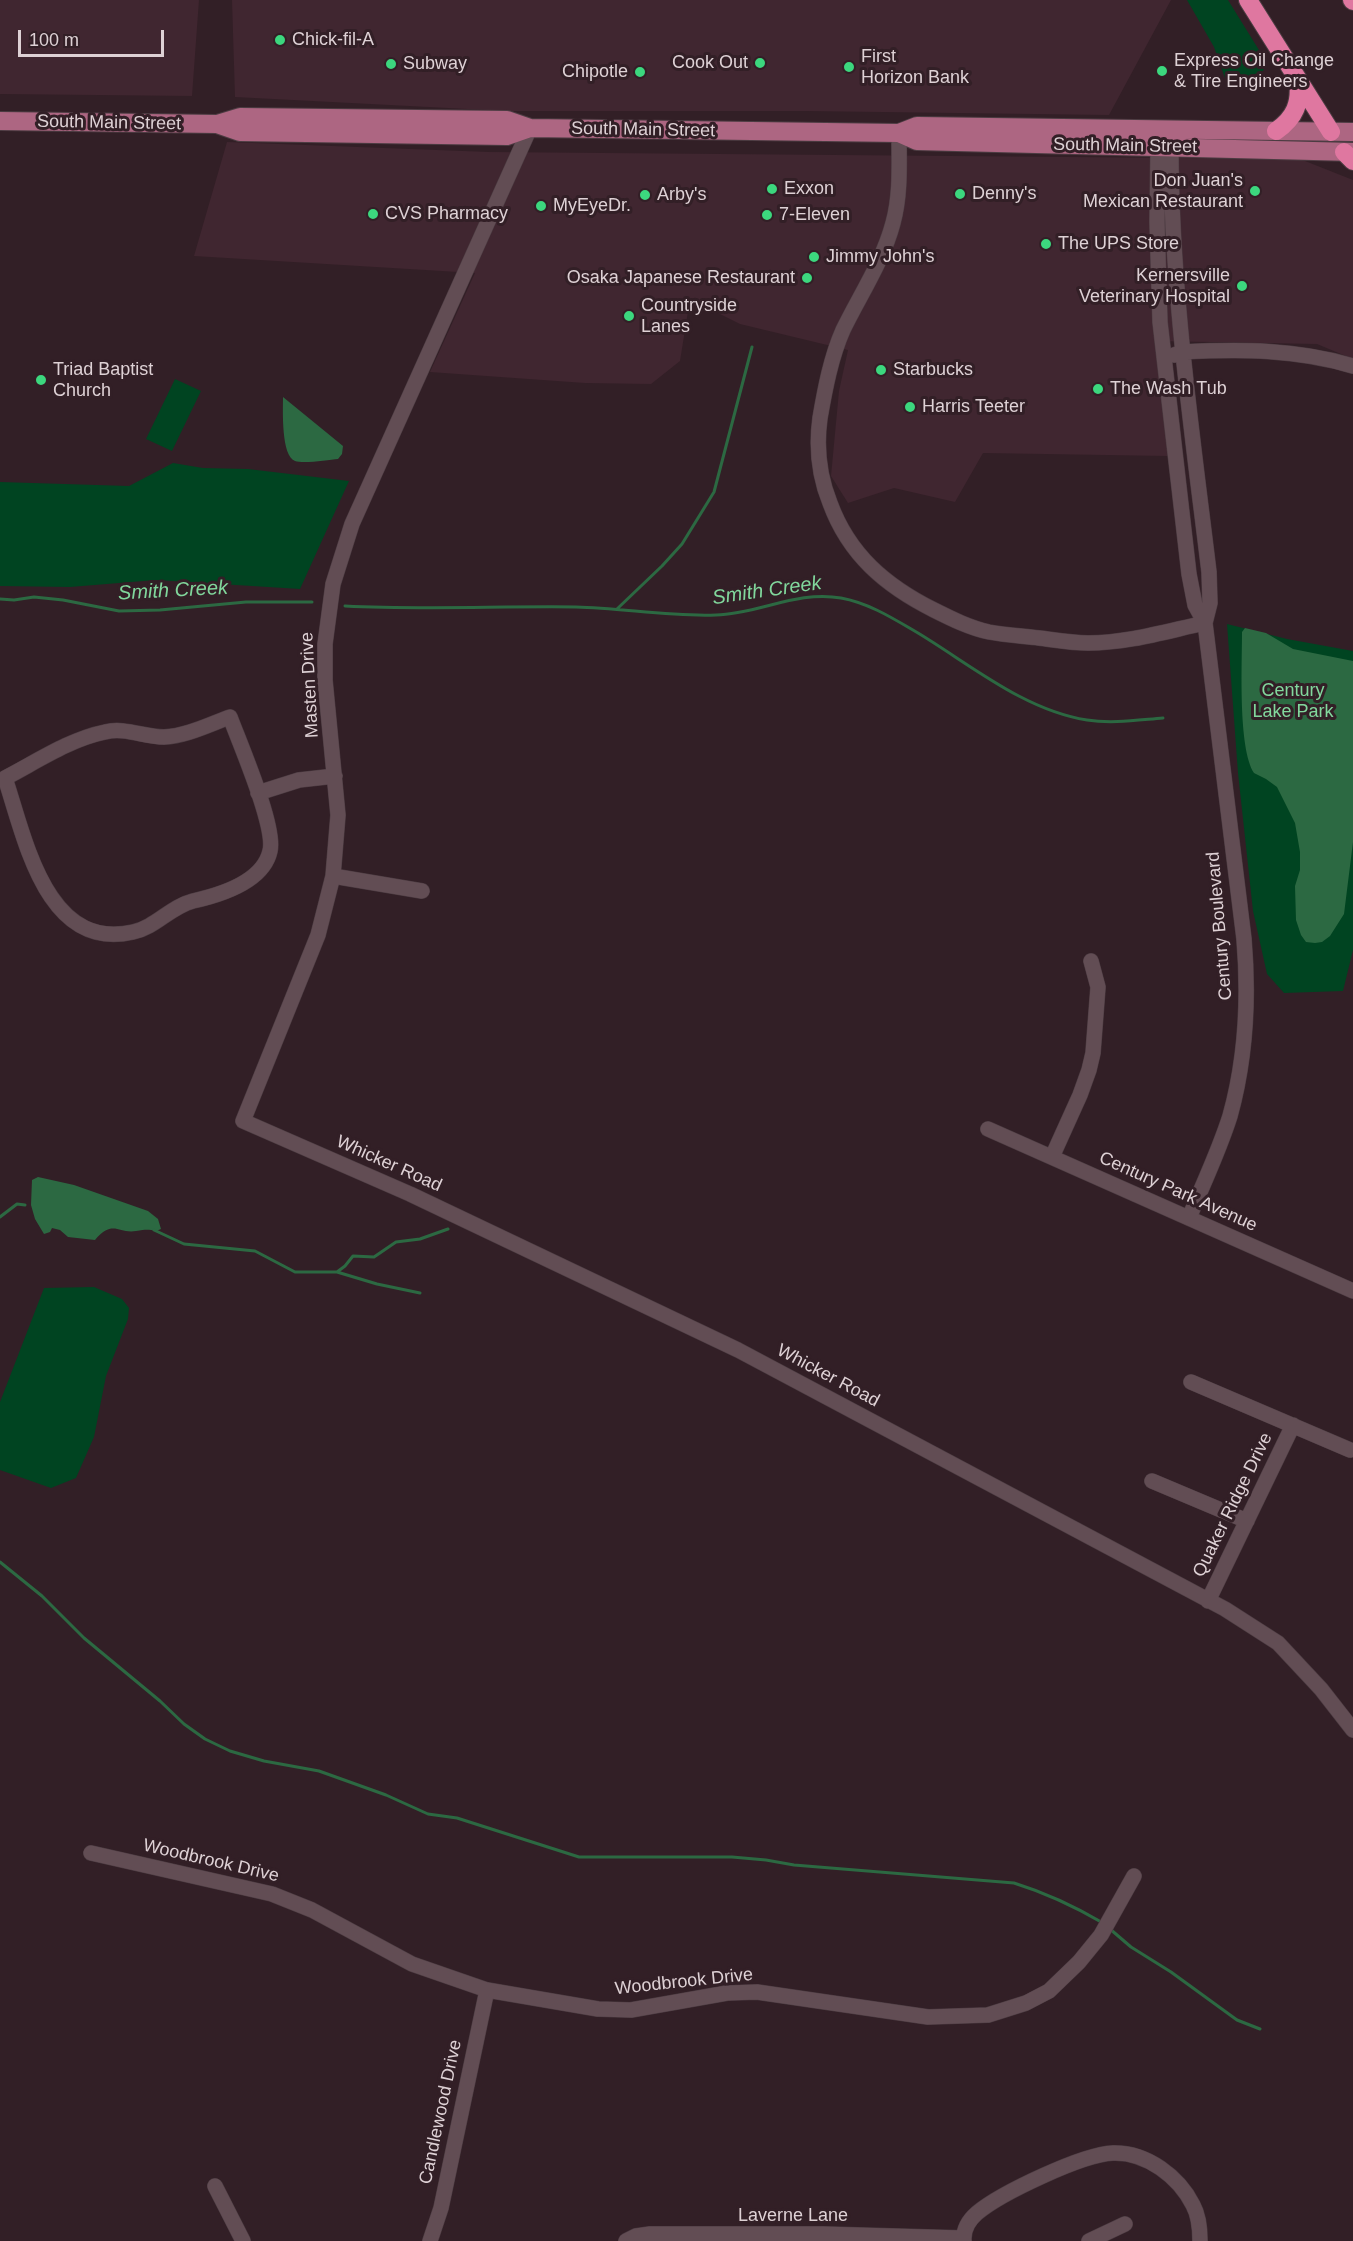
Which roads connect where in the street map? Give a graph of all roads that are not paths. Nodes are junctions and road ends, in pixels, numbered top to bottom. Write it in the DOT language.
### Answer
graph roads {
  1 [pos="1248,0"];
  2 [pos="1297,78"];
  3 [pos="0,121"];
  4 [pos="530,128"];
  5 [pos="1275,131"];
  6 [pos="1331,132"];
  7 [pos="1353,132"];
  8 [pos="900,133"];
  9 [pos="1164,147"];
  10 [pos="1350,155"];
  11 [pos="1157,222"];
  12 [pos="1173,223"];
  13 [pos="1182,352"];
  14 [pos="1163,360"];
  15 [pos="1353,366"];
  16 [pos="1184,530"];
  17 [pos="1204,530"];
  18 [pos="1205,623"];
  19 [pos="335,776"];
  20 [pos="258,793"];
  21 [pos="333,876"];
  22 [pos="422,891"];
  23 [pos="1091,961"];
  24 [pos="243,1121"];
  25 [pos="988,1129"];
  26 [pos="1052,1157"];
  27 [pos="1189,1218"];
  28 [pos="1353,1291"];
  29 [pos="1191,1382"];
  30 [pos="1293,1425"];
  31 [pos="1349,1452"];
  32 [pos="1152,1481"];
  33 [pos="1247,1521"];
  34 [pos="1208,1601"];
  35 [pos="1353,1730"];
  36 [pos="91,1853"];
  37 [pos="1134,1875"];
  38 [pos="487,1990"];
  39 [pos="215,2186"];
  40 [pos="1125,2224"];
  41 [pos="963,2240"];
  42 [pos="243,2241"];
  43 [pos="430,2241"];
  44 [pos="626,2241"];
  45 [pos="1089,2241"];
  46 [pos="1200,2241"];
  1 -- 2 [label="highway"];
  2 -- 5 [label="highway"];
  2 -- 6 [label="highway"];
  3 -- 4 [label="main road, South Main Street"];
  4 -- 8 [label="main road, South Main Street"];
  4 -- 19 [label="street, Masten Drive"];
  5 -- 6 [label="main road, South Main Street"];
  5 -- 8 [label="main road, South Main Street"];
  6 -- 7 [label="main road, South Main Street"];
  6 -- 10 [label="main road"];
  8 -- 9 [label="main road, South Main Street"];
  8 -- 18 [label="street"];
  9 -- 10 [label="main road, South Main Street"];
  9 -- 11 [label="street, Century Boulevard"];
  9 -- 12 [label="street, Century Boulevard"];
  11 -- 12 [label="street"];
  11 -- 14 [label="street, Century Boulevard"];
  12 -- 13 [label="street, Century Boulevard"];
  13 -- 14 [label="street"];
  13 -- 15 [label="street"];
  13 -- 17 [label="street, Century Boulevard"];
  14 -- 16 [label="street, Century Boulevard"];
  16 -- 17 [label="street"];
  16 -- 18 [label="street, Century Boulevard"];
  17 -- 18 [label="street, Century Boulevard"];
  18 -- 27 [label="street, Century Boulevard"];
  19 -- 20 [label="street"];
  19 -- 21 [label="street, Masten Drive"];
  20 -- 20 [label="street"];
  21 -- 22 [label="street"];
  21 -- 24 [label="street, Masten Drive"];
  23 -- 26 [label="street"];
  24 -- 34 [label="street, Whicker Road"];
  25 -- 26 [label="street, Century Park Avenue"];
  26 -- 27 [label="street, Century Park Avenue"];
  27 -- 28 [label="street, Century Park Avenue"];
  29 -- 30 [label="street"];
  30 -- 31 [label="street"];
  30 -- 33 [label="street, Quaker Ridge Drive"];
  32 -- 33 [label="street"];
  33 -- 34 [label="street, Quaker Ridge Drive"];
  34 -- 35 [label="street, Whicker Road"];
  36 -- 38 [label="street, Woodbrook Drive"];
  37 -- 38 [label="street, Woodbrook Drive"];
  38 -- 43 [label="street, Candlewood Drive"];
  39 -- 42 [label="street"];
  40 -- 45 [label="street"];
  41 -- 44 [label="street, Laverne Lane"];
  41 -- 46 [label="street"];
}
